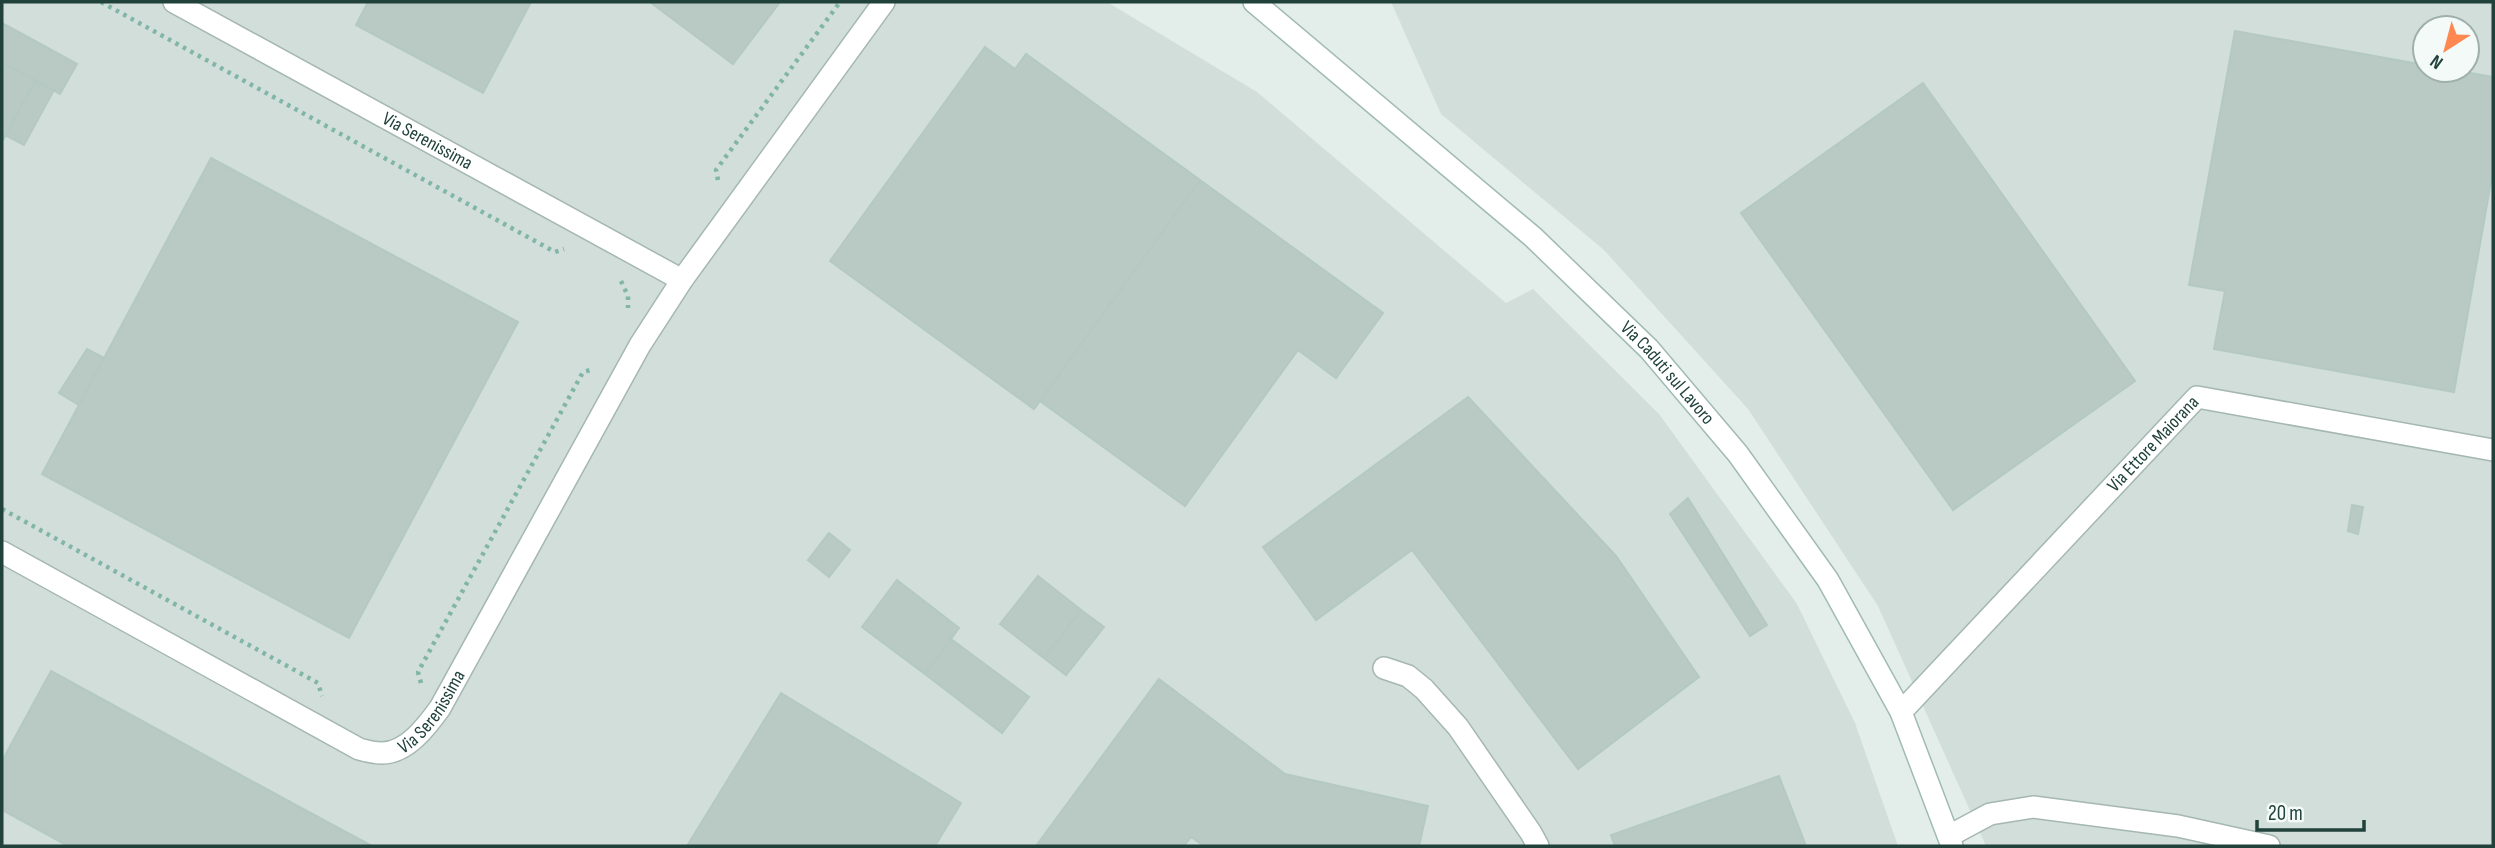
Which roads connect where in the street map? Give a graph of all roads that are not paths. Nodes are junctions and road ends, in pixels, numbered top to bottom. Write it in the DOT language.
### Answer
graph roads {
  1 [pos="174,2"];
  2 [pos="884,2"];
  3 [pos="1254,2"];
  4 [pos="682,280"];
  5 [pos="2493,450"];
  6 [pos="2,552"];
  7 [pos="1384,668"];
  8 [pos="1902,712"];
  9 [pos="1951,841"];
  10 [pos="1538,846"];
  11 [pos="2269,846"];
  1 -- 4 [label="street, Via Serenissima"];
  2 -- 4 [label="street, Via Serenissima"];
  3 -- 8 [label="street, Via Caduti sul Lavoro"];
  4 -- 6 [label="street, Via Serenissima"];
  5 -- 8 [label="street, Via Ettore Maiorana"];
  7 -- 10 [label="street"];
  8 -- 9 [label="street, Via Caduti sul Lavoro"];
  9 -- 11 [label="street"];
}
